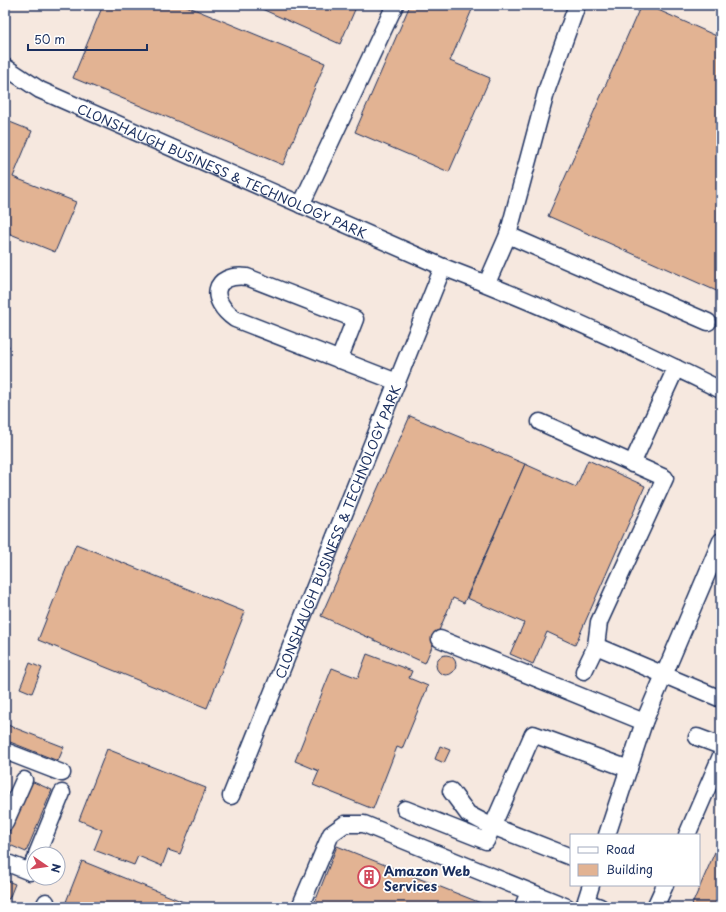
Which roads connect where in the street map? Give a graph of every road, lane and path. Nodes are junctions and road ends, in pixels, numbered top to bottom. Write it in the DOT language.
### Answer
graph roads {
  1 [pos="395,5"];
  2 [pos="577,5"];
  3 [pos="5,67"];
  4 [pos="301,205"];
  5 [pos="508,235"];
  6 [pos="444,266"];
  7 [pos="487,284"];
  8 [pos="708,322"];
  9 [pos="339,360"];
  10 [pos="676,368"];
  11 [pos="397,382"];
  12 [pos="721,390"];
  13 [pos="540,422"];
  14 [pos="632,464"];
  15 [pos="721,540"];
  16 [pos="440,639"];
  17 [pos="596,646"];
  18 [pos="584,671"];
  19 [pos="664,675"];
  20 [pos="721,699"];
  21 [pos="644,722"];
  22 [pos="697,737"];
  23 [pos="721,746"];
  24 [pos="5,752"];
  25 [pos="721,756"];
  26 [pos="629,769"];
  27 [pos="62,773"];
  28 [pos="24,780"];
  29 [pos="451,791"];
  30 [pos="62,793"];
  31 [pos="231,796"];
  32 [pos="405,809"];
  33 [pos="5,823"];
  34 [pos="494,826"];
  35 [pos="607,834"];
  36 [pos="687,834"];
  37 [pos="40,846"];
  38 [pos="570,857"];
  39 [pos="5,862"];
  40 [pos="26,870"];
  41 [pos="591,886"];
  42 [pos="665,886"];
  43 [pos="529,892"];
  44 [pos="590,905"];
  45 [pos="300,907"];
  46 [pos="523,907"];
  47 [pos="567,907"];
  48 [pos="655,907"];
  1 -- 4 [label="street"];
  2 -- 5 [label="street"];
  3 -- 4 [label="street, CLONSHAUGH BUSINESS & TECHNOLOGY PARK"];
  4 -- 6 [label="street, CLONSHAUGH BUSINESS & TECHNOLOGY PARK"];
  5 -- 7 [label="street"];
  5 -- 8 [label="street"];
  6 -- 7 [label="street, CLONSHAUGH BUSINESS & TECHNOLOGY PARK"];
  6 -- 11 [label="street, CLONSHAUGH BUSINESS & TECHNOLOGY PARK"];
  7 -- 10 [label="street, CLONSHAUGH BUSINESS & TECHNOLOGY PARK"];
  9 -- 9 [label="street"];
  9 -- 11 [label="street"];
  10 -- 12 [label="street, CLONSHAUGH BUSINESS & TECHNOLOGY PARK"];
  10 -- 14 [label="street"];
  11 -- 31 [label="street, CLONSHAUGH BUSINESS & TECHNOLOGY PARK"];
  13 -- 14 [label="street"];
  14 -- 17 [label="street"];
  15 -- 19 [label="street"];
  16 -- 21 [label="street"];
  17 -- 18 [label="street"];
  17 -- 19 [label="street"];
  19 -- 20 [label="street"];
  19 -- 21 [label="street"];
  21 -- 26 [label="street"];
  22 -- 23 [label="street"];
  24 -- 27 [label="street"];
  25 -- 36 [label="street"];
  26 -- 34 [label="street"];
  26 -- 35 [label="street"];
  28 -- 33 [label="street"];
  29 -- 34 [label="street"];
  30 -- 37 [label="street"];
  32 -- 34 [label="street"];
  34 -- 38 [label="street"];
  39 -- 40 [label="street"];
  41 -- 44 [label="street"];
  42 -- 48 [label="street"];
  43 -- 45 [label="street"];
  43 -- 46 [label="street"];
  43 -- 47 [label="street"];
}
